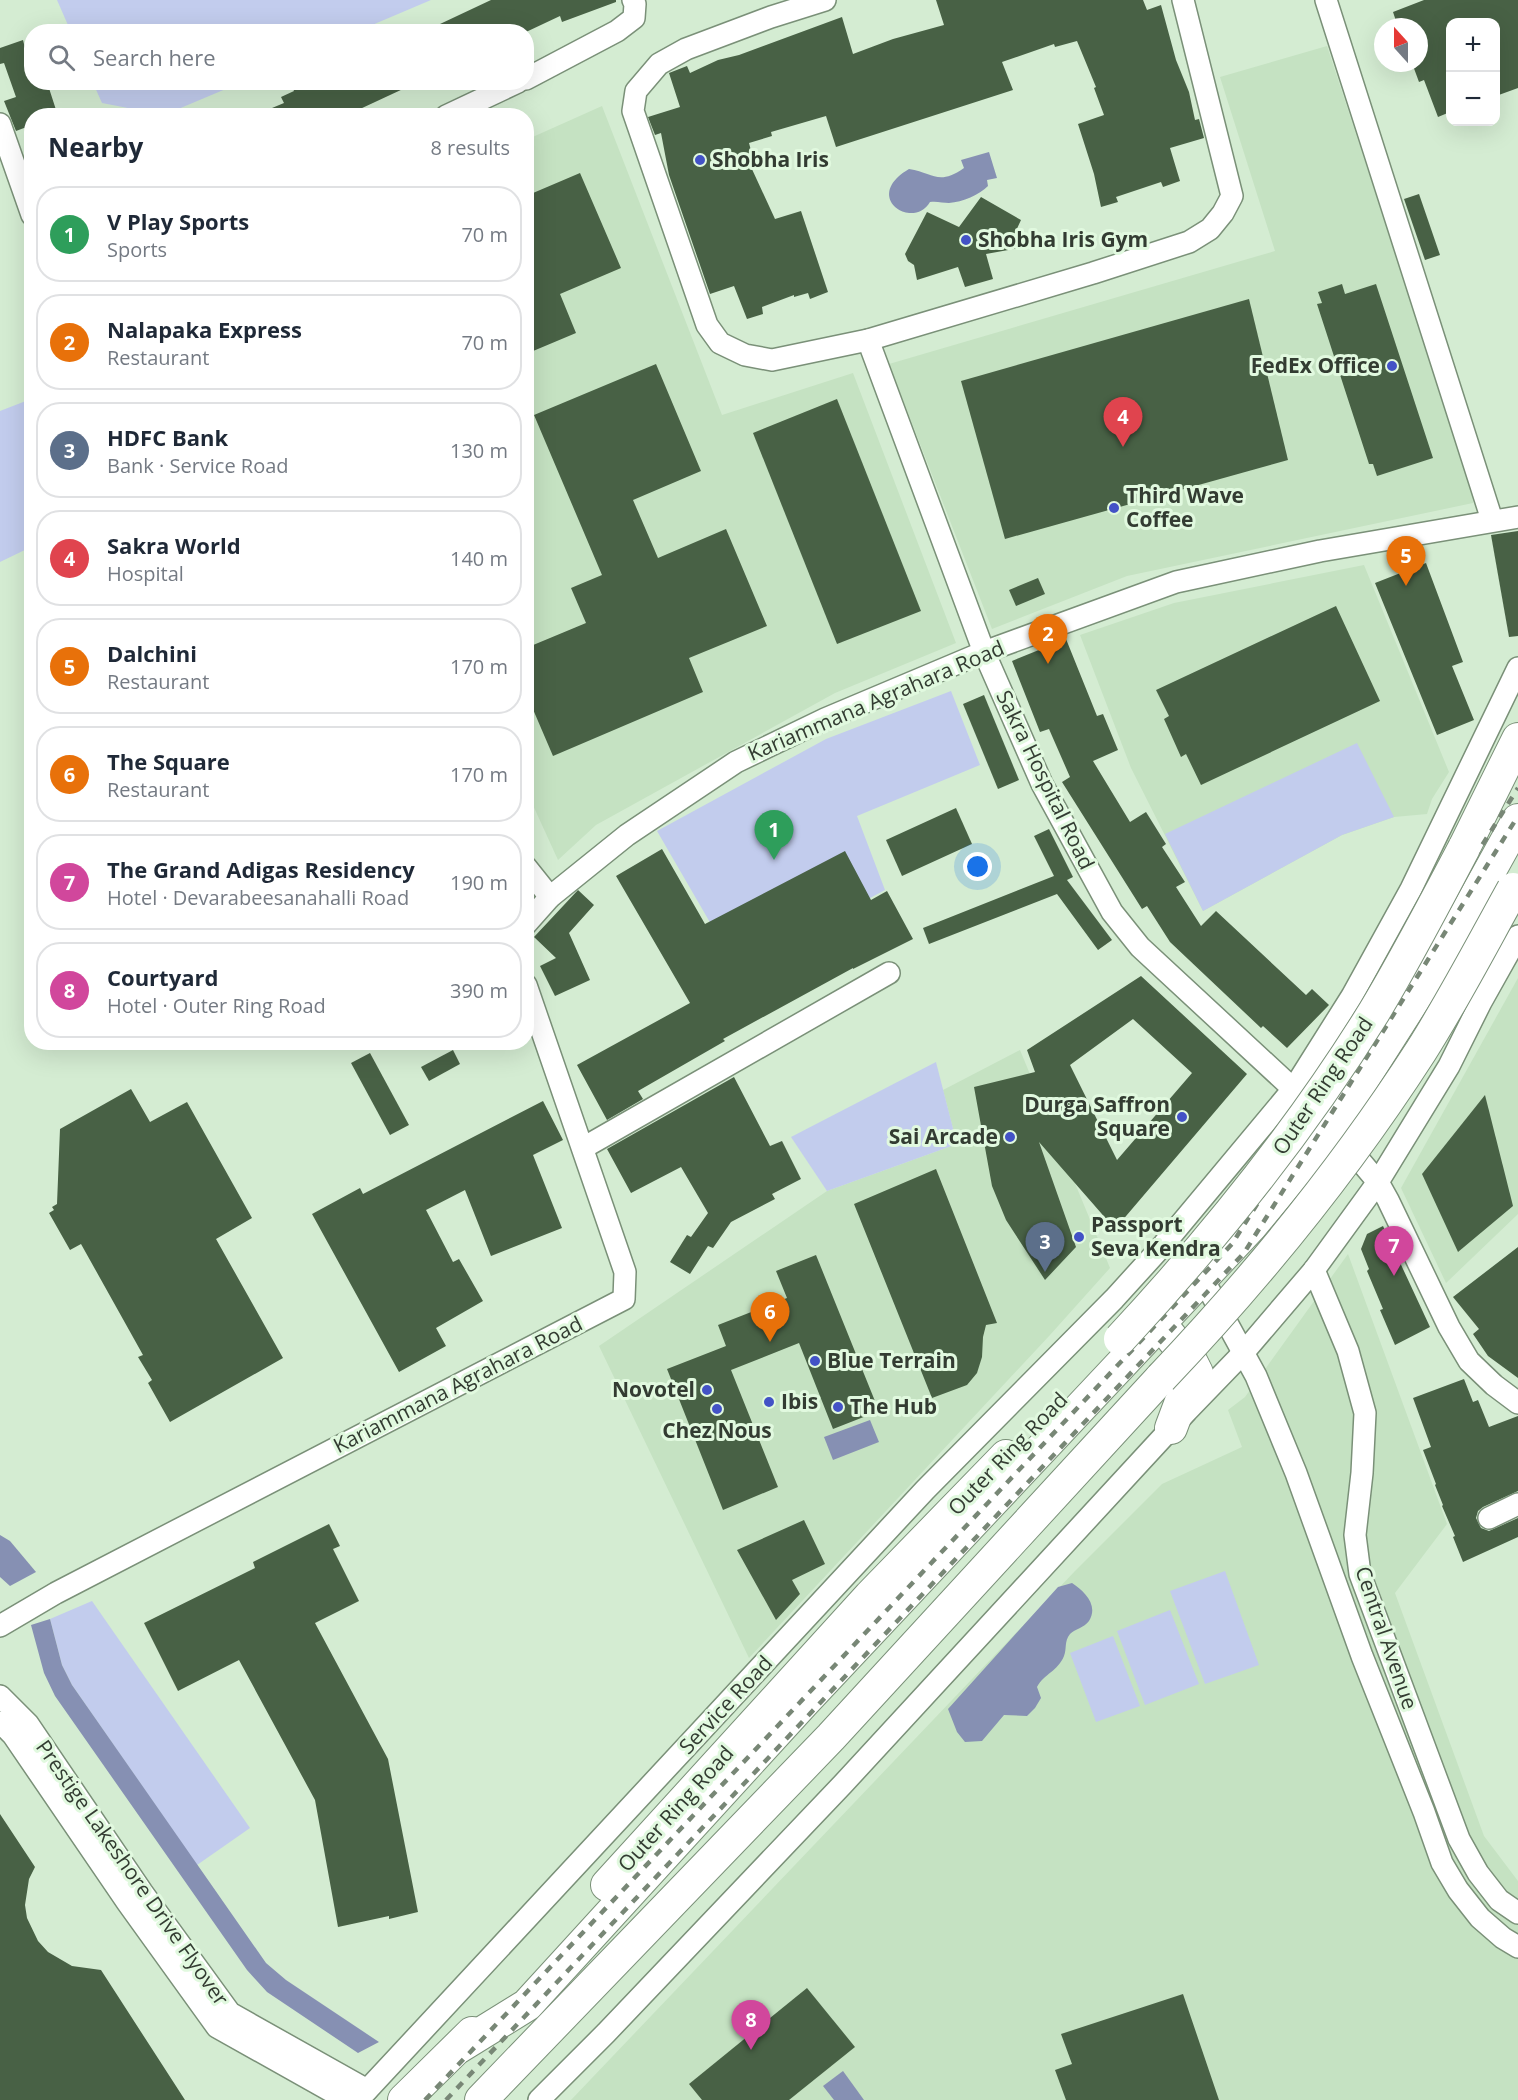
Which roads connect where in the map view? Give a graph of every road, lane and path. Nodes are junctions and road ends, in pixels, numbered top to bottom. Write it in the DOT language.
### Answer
graph roads {
  1 [pos="633,0"];
  2 [pos="825,0"];
  3 [pos="1183,0"];
  4 [pos="1326,0"];
  5 [pos="534,75"];
  6 [pos="501,90"];
  7 [pos="463,108"];
  8 [pos="0,124"];
  9 [pos="24,192"];
  10 [pos="868,340"];
  11 [pos="1518,517"];
  12 [pos="1492,520"];
  13 [pos="984,652"];
  14 [pos="1518,668"];
  15 [pos="1518,739"];
  16 [pos="1518,820"];
  17 [pos="534,877"];
  18 [pos="1515,884"];
  19 [pos="549,897"];
  20 [pos="1400,908"];
  21 [pos="534,915"];
  22 [pos="1454,935"];
  23 [pos="1518,936"];
  24 [pos="1504,960"];
  25 [pos="889,973"];
  26 [pos="534,1008"];
  27 [pos="1294,1088"];
  28 [pos="1332,1128"];
  29 [pos="583,1148"];
  30 [pos="1378,1182"];
  31 [pos="1164,1244"];
  32 [pos="1314,1270"];
  33 [pos="1203,1278"];
  34 [pos="1160,1324"];
  35 [pos="1244,1352"];
  36 [pos="1518,1403"];
  37 [pos="1171,1428"];
  38 [pos="1518,1504"];
  39 [pos="1489,1518"];
  40 [pos="3,1624"];
  41 [pos="0,1696"];
  42 [pos="0,1722"];
  43 [pos="135,1897"];
  44 [pos="1518,1913"];
  45 [pos="1518,1947"];
  46 [pos="459,2047"];
  47 [pos="362,2095"];
  48 [pos="347,2100"];
  49 [pos="404,2100"];
  50 [pos="481,2100"];
  51 [pos="539,2100"];
  1 -- 5 [label="street"];
  2 -- 10 [label="street"];
  3 -- 10 [label="street"];
  4 -- 12 [label="street"];
  6 -- 7 [label="street"];
  8 -- 9 [label="street"];
  10 -- 13 [label="street, Sakra Hospital Road"];
  11 -- 12 [label="street, Kariammana Agrahara Road"];
  12 -- 13 [label="street, Kariammana Agrahara Road"];
  13 -- 19 [label="street, Kariammana Agrahara Road"];
  13 -- 27 [label="street, Sakra Hospital Road"];
  14 -- 20 [label="street, Service Road"];
  15 -- 46 [label="highway, Outer Ring Road, bridge"];
  16 -- 22 [label="highway"];
  17 -- 19 [label="street"];
  18 -- 50 [label="highway, bridge"];
  19 -- 21 [label="street, Kariammana Agrahara Road"];
  20 -- 22 [label="street"];
  20 -- 27 [label="street, Service Road"];
  22 -- 24 [label="street"];
  22 -- 28 [label="highway"];
  23 -- 24 [label="street"];
  24 -- 30 [label="street"];
  25 -- 29 [label="street"];
  26 -- 29 [label="street, Kariammana Agrahara Road"];
  27 -- 28 [label="street, Sakra Hospital Road"];
  27 -- 31 [label="street, Service Road"];
  28 -- 30 [label="street, Sakra Hospital Road"];
  28 -- 33 [label="highway"];
  29 -- 40 [label="street, Kariammana Agrahara Road"];
  30 -- 32 [label="street"];
  30 -- 36 [label="street, Sakra Hospital Road"];
  31 -- 33 [label="street, Central Avenue"];
  31 -- 47 [label="street, Service Road"];
  32 -- 35 [label="street"];
  32 -- 44 [label="street, Central Avenue"];
  33 -- 34 [label="highway"];
  33 -- 35 [label="street, Central Avenue"];
  34 -- 37 [label="highway"];
  34 -- 46 [label="highway"];
  35 -- 37 [label="street"];
  35 -- 45 [label="street, Central Avenue"];
  37 -- 51 [label="street"];
  38 -- 39 [label="street"];
  41 -- 43 [label="street, Prestige Lakeshore Drive Flyover"];
  42 -- 43 [label="street, Prestige Lakeshore Drive Flyover"];
  43 -- 47 [label="street, Prestige Lakeshore Drive Flyover"];
  43 -- 48 [label="street, Prestige Lakeshore Drive Flyover"];
  46 -- 49 [label="highway, Outer Ring Road"];
}
